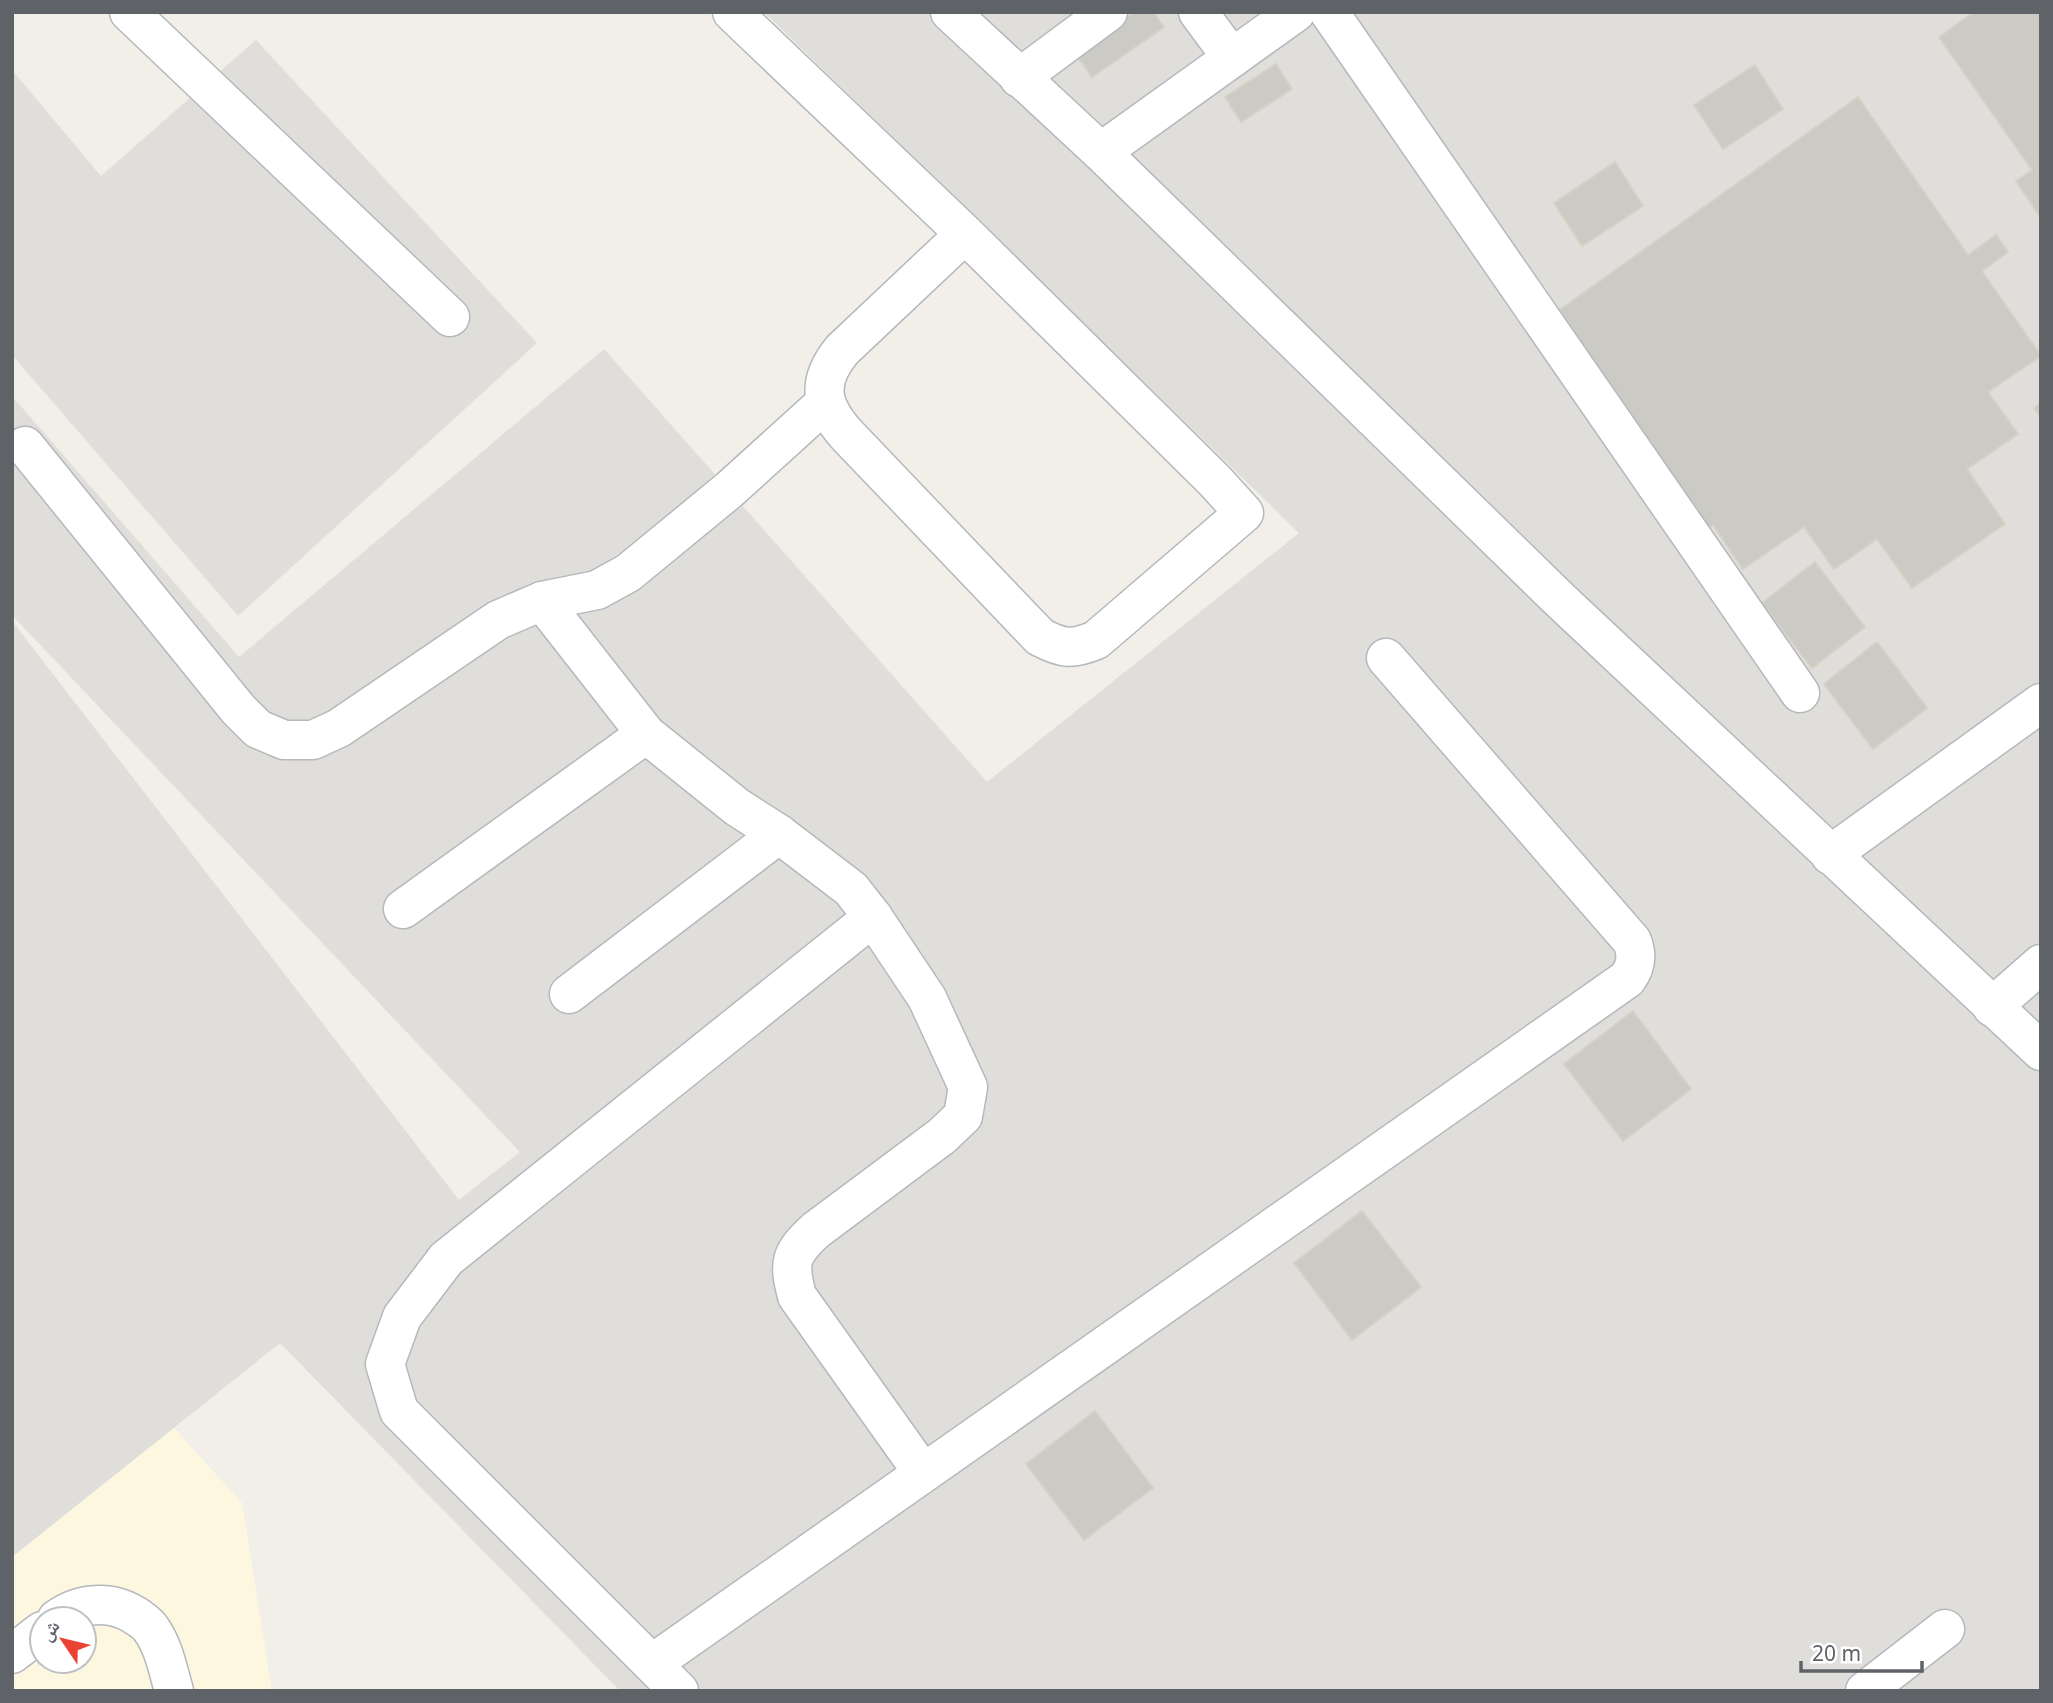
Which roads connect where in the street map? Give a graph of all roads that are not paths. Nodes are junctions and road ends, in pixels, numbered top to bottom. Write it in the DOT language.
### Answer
graph roads {
  1 [pos="129,12"];
  2 [pos="732,12"];
  3 [pos="950,12"];
  4 [pos="1108,12"];
  5 [pos="1198,12"];
  6 [pos="1296,12"];
  7 [pos="1329,12"];
  8 [pos="1232,58"];
  9 [pos="1019,78"];
  10 [pos="1101,152"];
  11 [pos="965,234"];
  12 [pos="450,317"];
  13 [pos="825,403"];
  14 [pos="25,446"];
  15 [pos="541,601"];
  16 [pos="1386,658"];
  17 [pos="1800,693"];
  18 [pos="2041,703"];
  19 [pos="646,734"];
  20 [pos="779,834"];
  21 [pos="1830,855"];
  22 [pos="403,909"];
  23 [pos="873,917"];
  24 [pos="2041,964"];
  25 [pos="569,994"];
  26 [pos="1992,1007"];
  27 [pos="2041,1051"];
  28 [pos="923,1473"];
  29 [pos="90,1605"];
  30 [pos="1945,1629"];
  31 [pos="28,1642"];
  32 [pos="12,1654"];
  33 [pos="653,1663"];
  34 [pos="174,1691"];
  35 [pos="679,1691"];
  36 [pos="1865,1691"];
  1 -- 12 [label="lane"];
  2 -- 11 [label="lane"];
  3 -- 9 [label="lane"];
  4 -- 9 [label="lane"];
  5 -- 8 [label="lane"];
  6 -- 8 [label="lane"];
  7 -- 17 [label="lane"];
  8 -- 10 [label="lane"];
  9 -- 10 [label="lane"];
  10 -- 21 [label="lane"];
  11 -- 13 [label="lane"];
  11 -- 13 [label="lane"];
  13 -- 15 [label="lane"];
  14 -- 15 [label="lane"];
  15 -- 19 [label="lane"];
  16 -- 28 [label="lane"];
  18 -- 21 [label="lane"];
  19 -- 20 [label="lane"];
  19 -- 22 [label="lane"];
  20 -- 23 [label="lane"];
  20 -- 25 [label="lane"];
  21 -- 26 [label="lane"];
  23 -- 28 [label="lane"];
  23 -- 33 [label="lane"];
  24 -- 26 [label="lane"];
  26 -- 27 [label="lane"];
  28 -- 33 [label="lane"];
  29 -- 34 [label="lane"];
  30 -- 36 [label="lane"];
  31 -- 32 [label="lane"];
  33 -- 35 [label="lane"];
}
